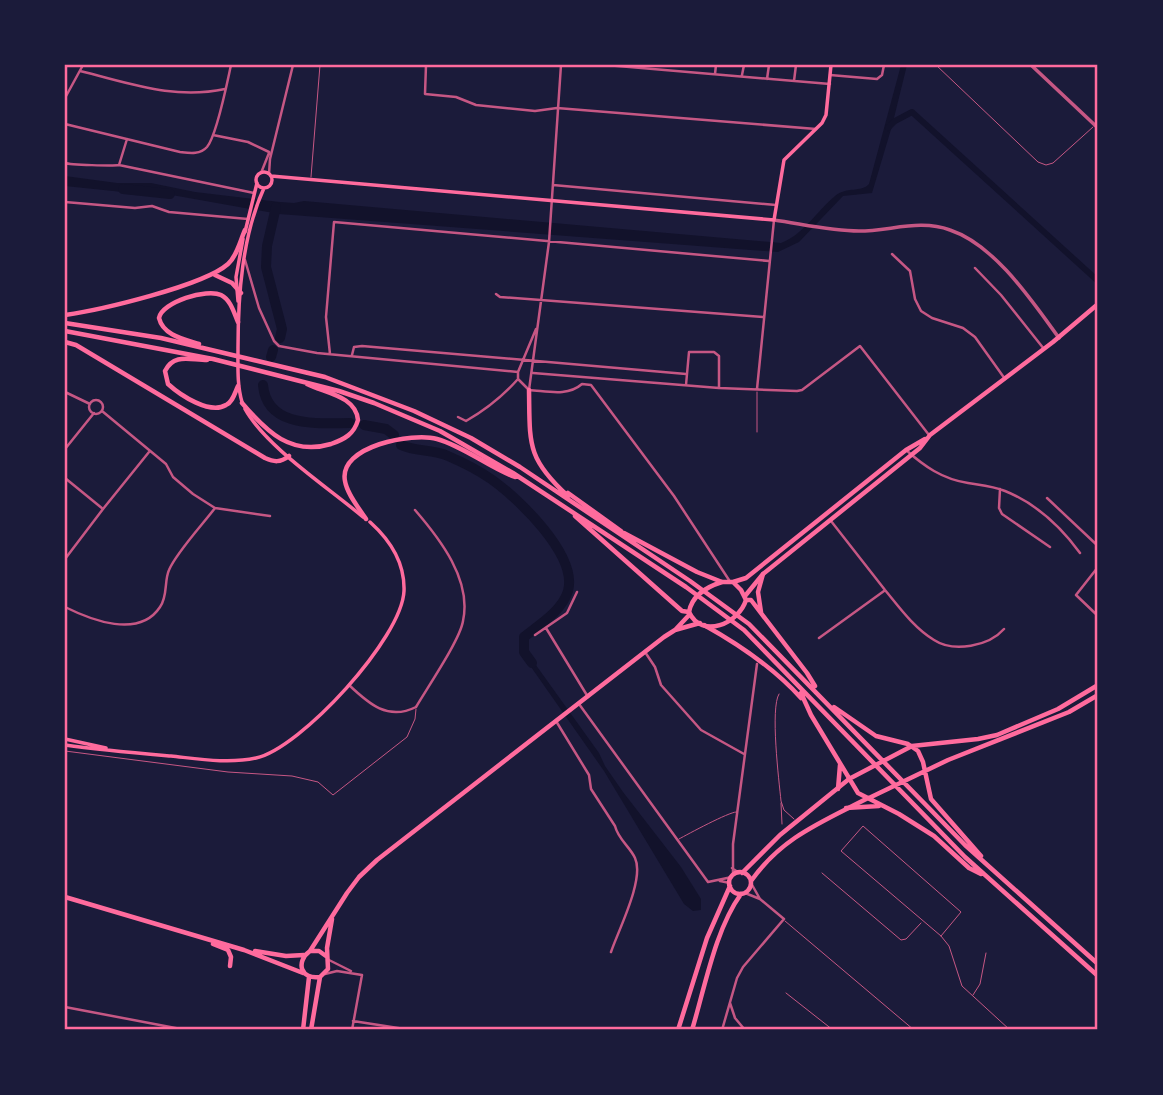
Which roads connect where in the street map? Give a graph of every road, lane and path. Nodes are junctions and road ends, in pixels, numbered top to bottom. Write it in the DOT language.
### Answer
graph roads {
  1 [pos="83,65"];
  2 [pos="231,65"];
  3 [pos="293,65"];
  4 [pos="320,65"];
  5 [pos="426,65"];
  6 [pos="561,65"];
  7 [pos="606,65"];
  8 [pos="665,65"];
  9 [pos="690,65"];
  10 [pos="716,65"];
  11 [pos="744,65"];
  12 [pos="769,65"];
  13 [pos="796,65"];
  14 [pos="831,65"];
  15 [pos="884,65"];
  16 [pos="936,65"];
  17 [pos="1031,65"];
  18 [pos="636,66"];
  19 [pos="664,70"];
  20 [pos="80,71"];
  21 [pos="689,72"];
  22 [pos="715,75"];
  23 [pos="830,75"];
  24 [pos="742,77"];
  25 [pos="767,79"];
  26 [pos="794,81"];
  27 [pos="830,84"];
  28 [pos="225,89"];
  29 [pos="65,98"];
  30 [pos="558,108"];
  31 [pos="65,124"];
  32 [pos="1097,127"];
  33 [pos="816,129"];
  34 [pos="213,135"];
  35 [pos="127,139"];
  36 [pos="273,147"];
  37 [pos="269,152"];
  38 [pos="65,163"];
  39 [pos="119,165"];
  40 [pos="261,173"];
  41 [pos="270,175"];
  42 [pos="282,177"];
  43 [pos="310,179"];
  44 [pos="271,183"];
  45 [pos="553,185"];
  46 [pos="255,188"];
  47 [pos="263,189"];
  48 [pos="552,200"];
  49 [pos="65,202"];
  50 [pos="777,205"];
  51 [pos="247,219"];
  52 [pos="774,219"];
  53 [pos="245,230"];
  54 [pos="549,240"];
  55 [pos="892,254"];
  56 [pos="245,256"];
  57 [pos="769,259"];
  58 [pos="975,268"];
  59 [pos="214,275"];
  60 [pos="236,287"];
  61 [pos="241,293"];
  62 [pos="496,294"];
  63 [pos="542,301"];
  64 [pos="1098,304"];
  65 [pos="239,311"];
  66 [pos="65,315"];
  67 [pos="763,317"];
  68 [pos="238,322"];
  69 [pos="65,323"];
  70 [pos="538,326"];
  71 [pos="65,331"];
  72 [pos="1059,338"];
  73 [pos="65,342"];
  74 [pos="1044,349"];
  75 [pos="219,351"];
  76 [pos="330,354"];
  77 [pos="352,355"];
  78 [pos="213,359"];
  79 [pos="522,361"];
  80 [pos="534,362"];
  81 [pos="518,372"];
  82 [pos="533,373"];
  83 [pos="686,374"];
  84 [pos="518,379"];
  85 [pos="1005,379"];
  86 [pos="300,380"];
  87 [pos="238,386"];
  88 [pos="686,386"];
  89 [pos="719,388"];
  90 [pos="757,389"];
  91 [pos="529,390"];
  92 [pos="65,392"];
  93 [pos="243,403"];
  94 [pos="89,404"];
  95 [pos="102,411"];
  96 [pos="93,414"];
  97 [pos="457,417"];
  98 [pos="757,432"];
  99 [pos="928,437"];
  100 [pos="65,449"];
  101 [pos="906,450"];
  102 [pos="149,452"];
  103 [pos="912,455"];
  104 [pos="289,456"];
  105 [pos="65,478"];
  106 [pos="520,478"];
  107 [pos="556,485"];
  108 [pos="1000,489"];
  109 [pos="1047,498"];
  110 [pos="215,508"];
  111 [pos="582,508"];
  112 [pos="103,509"];
  113 [pos="567,509"];
  114 [pos="415,510"];
  115 [pos="590,513"];
  116 [pos="270,516"];
  117 [pos="368,520"];
  118 [pos="831,521"];
  119 [pos="625,533"];
  120 [pos="1098,546"];
  121 [pos="1050,547"];
  122 [pos="1080,553"];
  123 [pos="65,559"];
  124 [pos="1098,567"];
  125 [pos="763,575"];
  126 [pos="722,582"];
  127 [pos="731,582"];
  128 [pos="885,590"];
  129 [pos="577,592"];
  130 [pos="746,598"];
  131 [pos="65,607"];
  132 [pos="762,612"];
  133 [pos="689,613"];
  134 [pos="1098,616"];
  135 [pos="702,624"];
  136 [pos="546,628"];
  137 [pos="1003,629"];
  138 [pos="675,630"];
  139 [pos="535,635"];
  140 [pos="819,638"];
  141 [pos="645,652"];
  142 [pos="757,664"];
  143 [pos="778,674"];
  144 [pos="790,679"];
  145 [pos="348,684"];
  146 [pos="813,684"];
  147 [pos="1098,685"];
  148 [pos="800,689"];
  149 [pos="818,693"];
  150 [pos="779,694"];
  151 [pos="1098,695"];
  152 [pos="588,696"];
  153 [pos="825,700"];
  154 [pos="806,702"];
  155 [pos="579,704"];
  156 [pos="416,707"];
  157 [pos="835,707"];
  158 [pos="555,721"];
  159 [pos="65,739"];
  160 [pos="65,745"];
  161 [pos="912,746"];
  162 [pos="65,751"];
  163 [pos="132,752"];
  164 [pos="744,754"];
  165 [pos="840,764"];
  166 [pos="925,771"];
  167 [pos="849,779"];
  168 [pos="838,789"];
  169 [pos="868,798"];
  170 [pos="780,801"];
  171 [pos="884,806"];
  172 [pos="846,808"];
  173 [pos="737,812"];
  174 [pos="796,822"];
  175 [pos="782,824"];
  176 [pos="679,839"];
  177 [pos="732,868"];
  178 [pos="990,869"];
  179 [pos="740,873"];
  180 [pos="822,873"];
  181 [pos="985,875"];
  182 [pos="732,876"];
  183 [pos="717,880"];
  184 [pos="751,882"];
  185 [pos="730,885"];
  186 [pos="743,893"];
  187 [pos="65,897"];
  188 [pos="760,899"];
  189 [pos="332,919"];
  190 [pos="784,919"];
  191 [pos="923,921"];
  192 [pos="173,930"];
  193 [pos="941,936"];
  194 [pos="244,950"];
  195 [pos="611,952"];
  196 [pos="307,953"];
  197 [pos="986,953"];
  198 [pos="327,958"];
  199 [pos="1098,964"];
  200 [pos="230,966"];
  201 [pos="354,973"];
  202 [pos="306,975"];
  203 [pos="322,975"];
  204 [pos="1098,976"];
  205 [pos="786,993"];
  206 [pos="971,997"];
  207 [pos="730,1003"];
  208 [pos="65,1007"];
  209 [pos="353,1021"];
  210 [pos="909,1027"];
  211 [pos="186,1030"];
  212 [pos="303,1030"];
  213 [pos="311,1030"];
  214 [pos="352,1030"];
  215 [pos="411,1030"];
  216 [pos="678,1030"];
  217 [pos="692,1030"];
  218 [pos="722,1030"];
  219 [pos="745,1030"];
  220 [pos="834,1030"];
  221 [pos="906,1030"];
  222 [pos="914,1030"];
  223 [pos="1010,1030"];
  1 -- 20 [label="street"];
  2 -- 28 [label="street"];
  3 -- 36 [label="street"];
  4 -- 43 [label="lane"];
  5 -- 30 [label="street"];
  6 -- 30 [label="street"];
  7 -- 18 [label="street"];
  8 -- 19 [label="street"];
  9 -- 21 [label="street"];
  10 -- 22 [label="street"];
  11 -- 24 [label="street"];
  12 -- 25 [label="street"];
  13 -- 26 [label="street"];
  14 -- 23 [label="main road"];
  15 -- 23 [label="street"];
  16 -- 32 [label="lane"];
  17 -- 32 [label="street"];
  18 -- 19 [label="street"];
  19 -- 21 [label="street"];
  20 -- 28 [label="street"];
  20 -- 29 [label="street"];
  21 -- 22 [label="street"];
  22 -- 24 [label="street"];
  23 -- 27 [label="main road"];
  24 -- 25 [label="street"];
  25 -- 26 [label="street"];
  26 -- 27 [label="street"];
  27 -- 33 [label="main road"];
  28 -- 34 [label="street"];
  30 -- 33 [label="street"];
  30 -- 45 [label="street"];
  31 -- 35 [label="street"];
  33 -- 50 [label="main road"];
  34 -- 35 [label="street"];
  34 -- 37 [label="street"];
  35 -- 39 [label="street"];
  36 -- 37 [label="street"];
  36 -- 41 [label="street"];
  37 -- 40 [label="street"];
  38 -- 39 [label="street"];
  39 -- 46 [label="street"];
  40 -- 41 [label="main road"];
  40 -- 46 [label="main road"];
  41 -- 42 [label="main road"];
  41 -- 44 [label="main road"];
  42 -- 43 [label="main road"];
  42 -- 44 [label="main road"];
  43 -- 48 [label="main road"];
  44 -- 47 [label="main road"];
  45 -- 48 [label="street"];
  45 -- 50 [label="street"];
  46 -- 47 [label="main road"];
  46 -- 51 [label="main road"];
  47 -- 56 [label="main road"];
  48 -- 52 [label="main road"];
  48 -- 54 [label="street"];
  49 -- 51 [label="street"];
  50 -- 52 [label="main road"];
  51 -- 53 [label="main road"];
  52 -- 57 [label="street"];
  52 -- 72 [label="street"];
  53 -- 59 [label="main road"];
  53 -- 60 [label="main road"];
  54 -- 57 [label="street"];
  54 -- 63 [label="street"];
  54 -- 76 [label="street"];
  55 -- 85 [label="street"];
  56 -- 61 [label="main road"];
  56 -- 76 [label="street"];
  57 -- 67 [label="street"];
  58 -- 74 [label="street"];
  59 -- 60 [label="main road"];
  59 -- 66 [label="main road"];
  60 -- 61 [label="main road"];
  60 -- 65 [label="main road"];
  61 -- 65 [label="main road"];
  62 -- 63 [label="street"];
  63 -- 67 [label="street"];
  63 -- 70 [label="street"];
  64 -- 72 [label="main road"];
  65 -- 68 [label="main road"];
  67 -- 90 [label="street"];
  68 -- 75 [label="main road"];
  68 -- 87 [label="main road"];
  69 -- 75 [label="main road"];
  70 -- 79 [label="street"];
  70 -- 80 [label="street"];
  71 -- 78 [label="main road"];
  72 -- 74 [label="main road"];
  73 -- 104 [label="main road"];
  74 -- 85 [label="main road"];
  75 -- 111 [label="main road"];
  76 -- 77 [label="street"];
  77 -- 79 [label="street"];
  77 -- 81 [label="street"];
  78 -- 86 [label="main road"];
  78 -- 87 [label="main road"];
  79 -- 80 [label="street"];
  79 -- 81 [label="street"];
  80 -- 82 [label="street"];
  80 -- 83 [label="street"];
  81 -- 84 [label="street"];
  82 -- 88 [label="street"];
  82 -- 91 [label="street"];
  83 -- 88 [label="street"];
  83 -- 89 [label="street"];
  84 -- 91 [label="street"];
  84 -- 97 [label="street"];
  85 -- 99 [label="main road"];
  86 -- 93 [label="main road"];
  86 -- 106 [label="main road"];
  87 -- 93 [label="main road"];
  88 -- 89 [label="street"];
  89 -- 90 [label="street"];
  90 -- 98 [label="lane"];
  90 -- 99 [label="street"];
  91 -- 107 [label="main road"];
  91 -- 127 [label="street"];
  92 -- 94 [label="street"];
  93 -- 104 [label="main road"];
  94 -- 95 [label="street"];
  94 -- 96 [label="street"];
  95 -- 96 [label="street"];
  95 -- 102 [label="street"];
  96 -- 100 [label="street"];
  99 -- 101 [label="main road"];
  99 -- 103 [label="main road"];
  101 -- 103 [label="street"];
  101 -- 127 [label="main road"];
  102 -- 110 [label="street"];
  102 -- 112 [label="street"];
  103 -- 108 [label="street"];
  103 -- 118 [label="main road"];
  104 -- 117 [label="main road"];
  105 -- 112 [label="street"];
  106 -- 113 [label="main road"];
  106 -- 117 [label="main road"];
  107 -- 111 [label="main road"];
  107 -- 119 [label="main road"];
  108 -- 121 [label="street"];
  108 -- 122 [label="street"];
  109 -- 120 [label="street"];
  110 -- 116 [label="street"];
  110 -- 131 [label="street"];
  111 -- 115 [label="main road"];
  112 -- 123 [label="street"];
  113 -- 133 [label="main road"];
  113 -- 144 [label="main road"];
  114 -- 156 [label="street"];
  115 -- 119 [label="main road"];
  115 -- 149 [label="main road"];
  117 -- 145 [label="main road"];
  118 -- 125 [label="main road"];
  118 -- 128 [label="street"];
  119 -- 126 [label="main road"];
  124 -- 134 [label="street"];
  125 -- 130 [label="main road"];
  125 -- 132 [label="main road"];
  126 -- 127 [label="main road"];
  126 -- 133 [label="main road"];
  127 -- 130 [label="main road"];
  128 -- 137 [label="street"];
  128 -- 140 [label="street"];
  129 -- 136 [label="street"];
  130 -- 132 [label="main road"];
  130 -- 135 [label="main road"];
  132 -- 146 [label="main road"];
  133 -- 135 [label="main road"];
  133 -- 138 [label="main road"];
  135 -- 138 [label="main road"];
  135 -- 143 [label="main road"];
  136 -- 139 [label="street"];
  136 -- 152 [label="street"];
  138 -- 141 [label="main road"];
  141 -- 152 [label="main road"];
  141 -- 164 [label="street"];
  142 -- 164 [label="street"];
  143 -- 144 [label="main road"];
  143 -- 154 [label="main road"];
  144 -- 148 [label="main road"];
  145 -- 156 [label="street"];
  145 -- 163 [label="main road"];
  146 -- 149 [label="main road"];
  146 -- 157 [label="main road"];
  147 -- 161 [label="main road"];
  148 -- 154 [label="main road"];
  148 -- 181 [label="main road"];
  149 -- 153 [label="main road"];
  150 -- 170 [label="lane"];
  151 -- 166 [label="main road"];
  152 -- 155 [label="main road"];
  153 -- 157 [label="main road"];
  153 -- 178 [label="main road"];
  154 -- 165 [label="main road"];
  155 -- 158 [label="main road"];
  155 -- 176 [label="street"];
  156 -- 162 [label="lane"];
  157 -- 161 [label="main road"];
  158 -- 189 [label="main road"];
  158 -- 195 [label="street"];
  159 -- 163 [label="main road"];
  160 -- 163 [label="main road"];
  161 -- 166 [label="main road"];
  161 -- 167 [label="main road"];
  164 -- 173 [label="street"];
  165 -- 167 [label="main road"];
  165 -- 168 [label="main road"];
  166 -- 169 [label="main road"];
  166 -- 178 [label="main road"];
  167 -- 168 [label="main road"];
  167 -- 169 [label="main road"];
  168 -- 174 [label="main road"];
  169 -- 171 [label="main road"];
  169 -- 172 [label="main road"];
  170 -- 174 [label="lane"];
  170 -- 175 [label="lane"];
  171 -- 172 [label="main road"];
  171 -- 181 [label="main road"];
  172 -- 184 [label="main road"];
  173 -- 176 [label="lane"];
  173 -- 177 [label="street"];
  174 -- 179 [label="main road"];
  176 -- 183 [label="street"];
  177 -- 179 [label="street"];
  177 -- 182 [label="street"];
  178 -- 199 [label="main road"];
  179 -- 182 [label="main road"];
  179 -- 184 [label="main road"];
  180 -- 191 [label="lane"];
  181 -- 204 [label="main road"];
  182 -- 183 [label="street"];
  182 -- 185 [label="main road"];
  183 -- 185 [label="street"];
  184 -- 186 [label="main road"];
  184 -- 188 [label="street"];
  185 -- 186 [label="main road"];
  185 -- 216 [label="main road"];
  186 -- 188 [label="street"];
  186 -- 217 [label="main road"];
  187 -- 192 [label="main road"];
  188 -- 190 [label="street"];
  189 -- 196 [label="main road"];
  189 -- 198 [label="main road"];
  190 -- 207 [label="street"];
  190 -- 210 [label="lane"];
  191 -- 193 [label="lane"];
  191 -- 193 [label="lane"];
  192 -- 194 [label="main road"];
  192 -- 200 [label="main road"];
  193 -- 206 [label="lane"];
  194 -- 196 [label="main road"];
  194 -- 202 [label="main road"];
  196 -- 198 [label="main road"];
  196 -- 202 [label="main road"];
  197 -- 206 [label="lane"];
  198 -- 201 [label="street"];
  198 -- 203 [label="main road"];
  201 -- 203 [label="street"];
  201 -- 209 [label="street"];
  202 -- 203 [label="main road"];
  202 -- 212 [label="main road"];
  203 -- 213 [label="main road"];
  205 -- 220 [label="lane"];
  206 -- 223 [label="lane"];
  207 -- 218 [label="street"];
  207 -- 219 [label="street"];
  208 -- 211 [label="street"];
  209 -- 214 [label="street"];
  209 -- 215 [label="street"];
  210 -- 221 [label="lane"];
  210 -- 222 [label="lane"];
}
